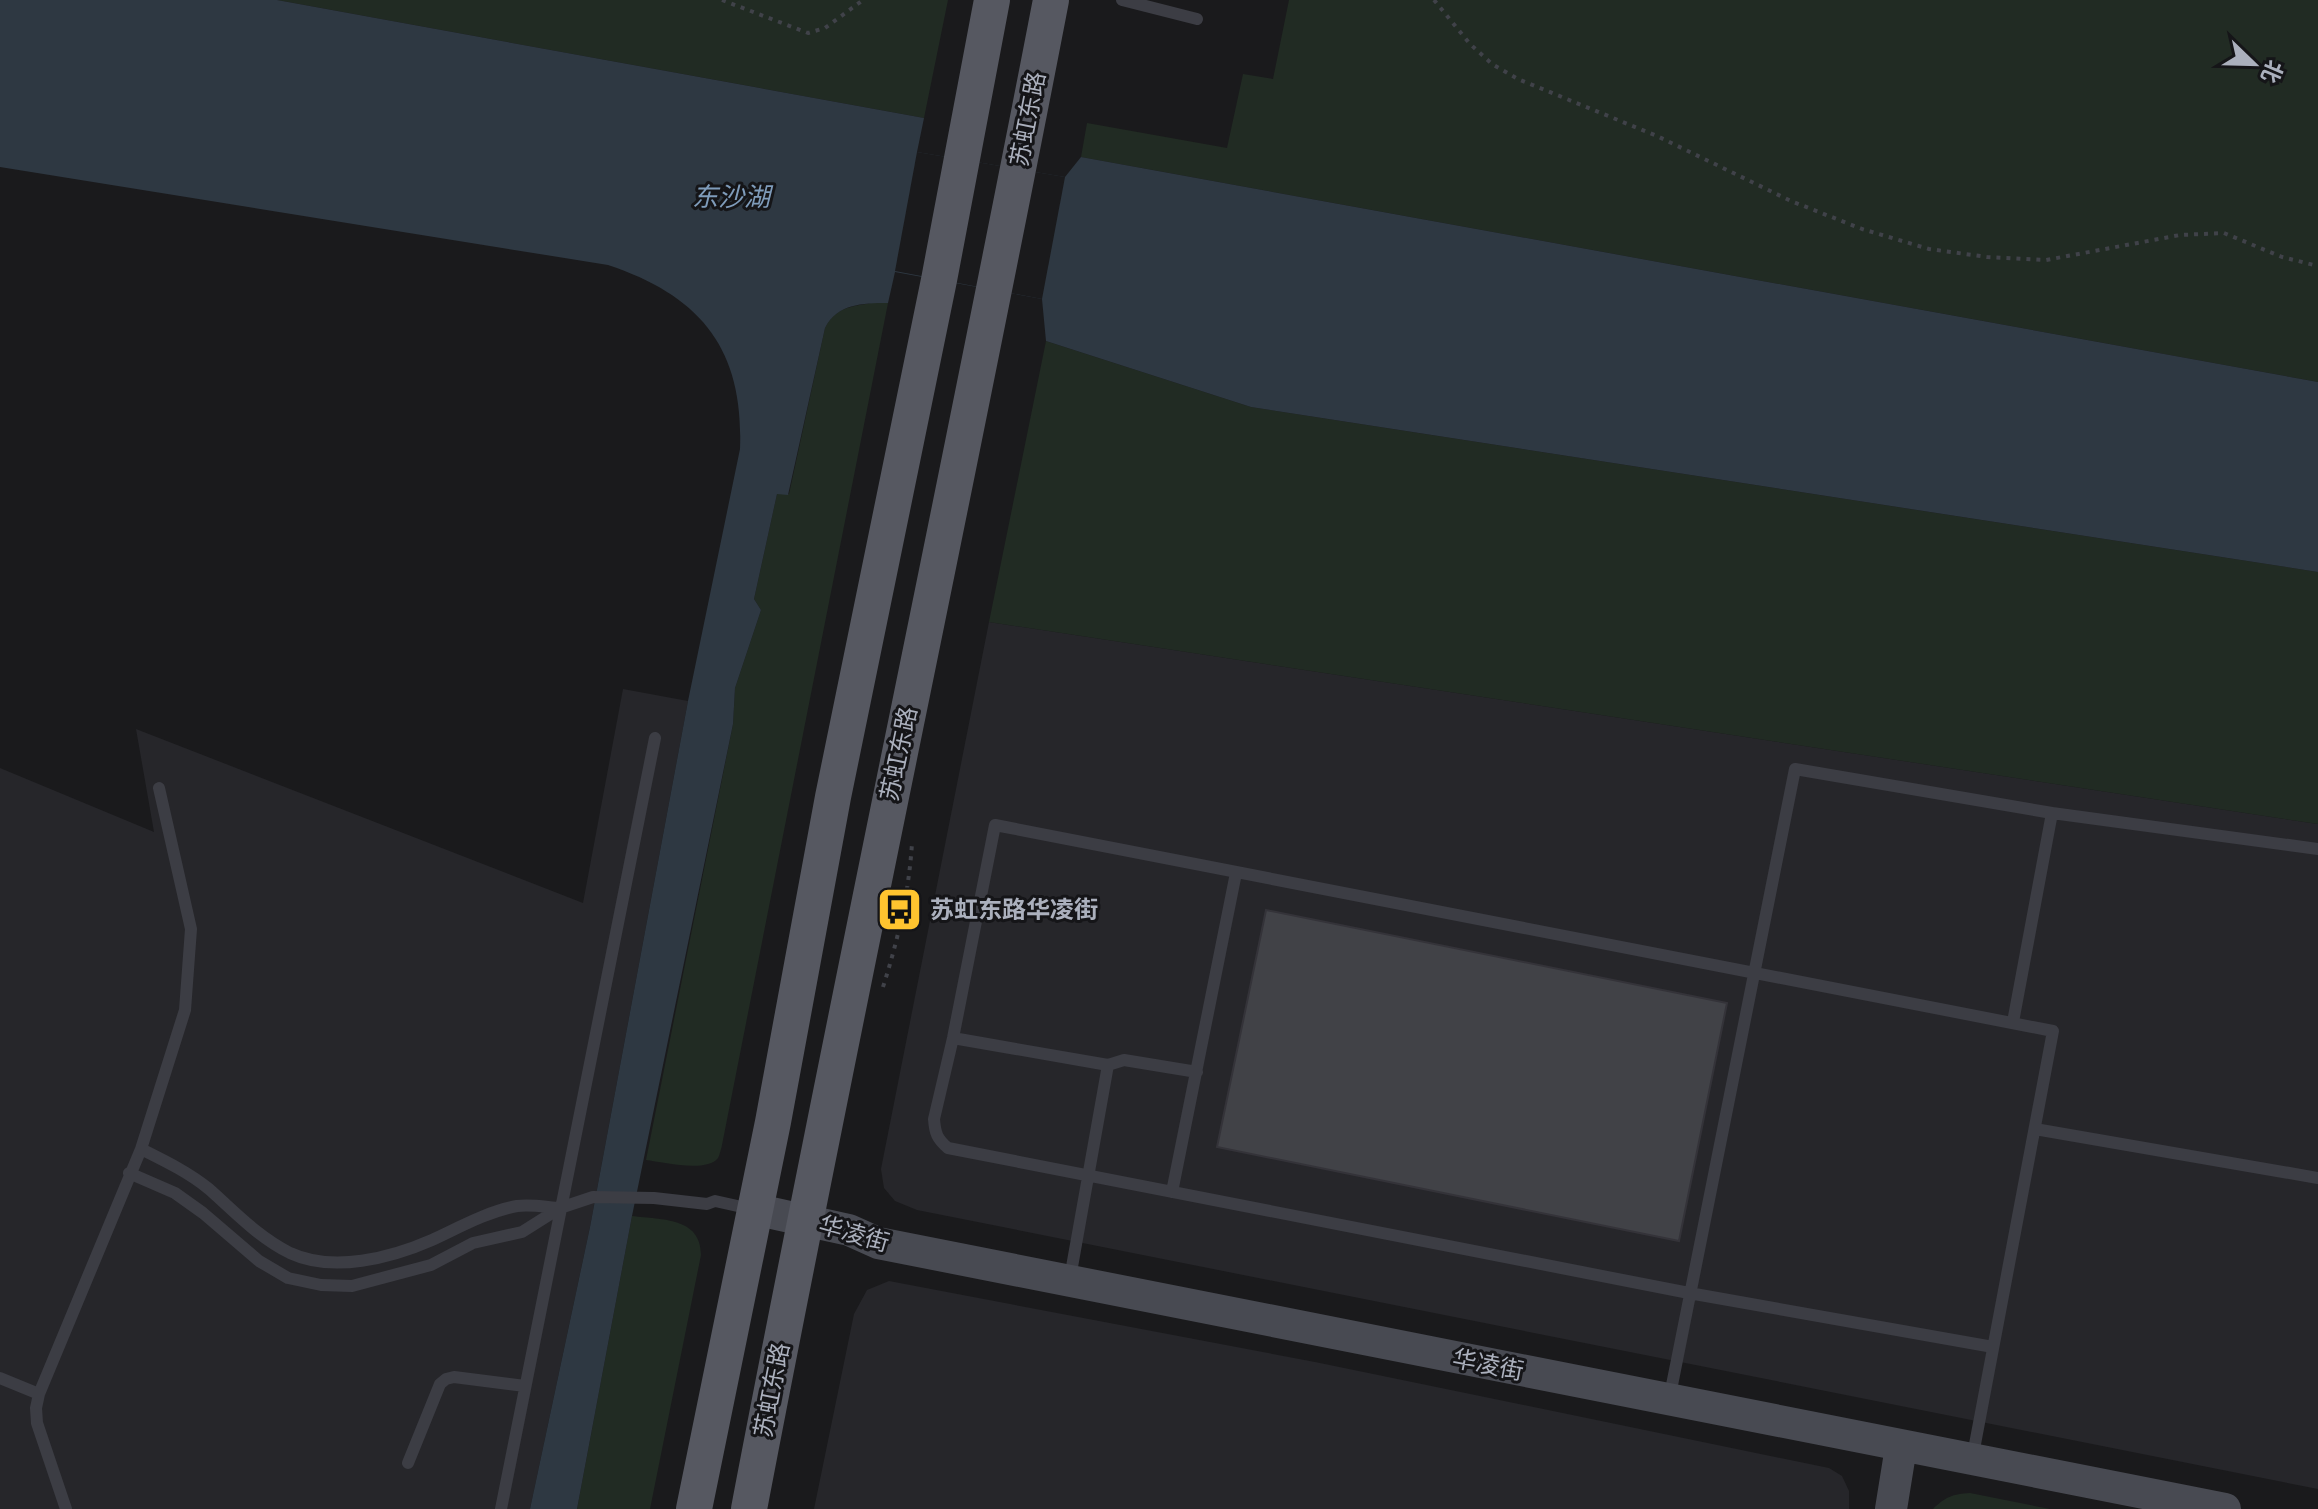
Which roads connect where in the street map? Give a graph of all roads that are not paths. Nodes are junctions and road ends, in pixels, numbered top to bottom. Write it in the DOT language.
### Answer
graph roads {
  1 [pos="992,0"];
  2 [pos="1051,0"];
  3 [pos="1122,0"];
  4 [pos="1197,19"];
  5 [pos="655,738"];
  6 [pos="159,788"];
  7 [pos="2052,813"];
  8 [pos="2318,849"];
  9 [pos="1236,873"];
  10 [pos="1753,973"];
  11 [pos="2013,1022"];
  12 [pos="953,1038"];
  13 [pos="1108,1065"];
  14 [pos="1197,1072"];
  15 [pos="2035,1129"];
  16 [pos="141,1149"];
  17 [pos="129,1173"];
  18 [pos="1089,1176"];
  19 [pos="2318,1178"];
  20 [pos="1172,1192"];
  21 [pos="560,1208"];
  22 [pos="754,1209"];
  23 [pos="807,1221"];
  24 [pos="1069,1281"];
  25 [pos="1689,1293"];
  26 [pos="1993,1347"];
  27 [pos="0,1378"];
  28 [pos="525,1386"];
  29 [pos="39,1394"];
  30 [pos="1669,1401"];
  31 [pos="1901,1447"];
  32 [pos="1971,1461"];
  33 [pos="408,1463"];
  34 [pos="69,1508"];
  35 [pos="501,1509"];
  36 [pos="694,1509"];
  37 [pos="749,1509"];
  38 [pos="1891,1509"];
  39 [pos="2225,1509"];
  1 -- 22 [label="main road"];
  2 -- 23 [label="main road, 苏虹东路"];
  3 -- 4 [label="lane"];
  5 -- 21 [label="lane"];
  6 -- 16 [label="lane"];
  7 -- 8 [label="lane"];
  7 -- 10 [label="lane"];
  7 -- 11 [label="lane"];
  9 -- 10 [label="lane"];
  9 -- 12 [label="lane"];
  9 -- 14 [label="lane"];
  10 -- 11 [label="lane"];
  10 -- 25 [label="lane"];
  11 -- 15 [label="lane"];
  12 -- 13 [label="lane"];
  12 -- 18 [label="lane"];
  13 -- 14 [label="lane"];
  13 -- 18 [label="lane"];
  14 -- 20 [label="lane"];
  15 -- 19 [label="lane"];
  15 -- 26 [label="lane"];
  16 -- 17 [label="lane"];
  16 -- 21 [label="lane"];
  17 -- 21 [label="lane"];
  17 -- 29 [label="lane"];
  18 -- 20 [label="lane"];
  18 -- 24 [label="lane"];
  20 -- 25 [label="lane"];
  21 -- 22 [label="lane"];
  21 -- 28 [label="lane"];
  22 -- 23 [label="street, 华凌街"];
  22 -- 36 [label="main road"];
  23 -- 24 [label="street, 华凌街"];
  23 -- 37 [label="main road, 苏虹东路"];
  24 -- 30 [label="street, 华凌街"];
  25 -- 26 [label="lane"];
  25 -- 30 [label="lane"];
  26 -- 32 [label="lane"];
  27 -- 29 [label="lane"];
  28 -- 33 [label="lane"];
  28 -- 35 [label="lane"];
  29 -- 34 [label="lane"];
  30 -- 31 [label="street, 华凌街"];
  31 -- 32 [label="street, 华凌街"];
  31 -- 38 [label="street"];
  32 -- 39 [label="street, 华凌街"];
}
